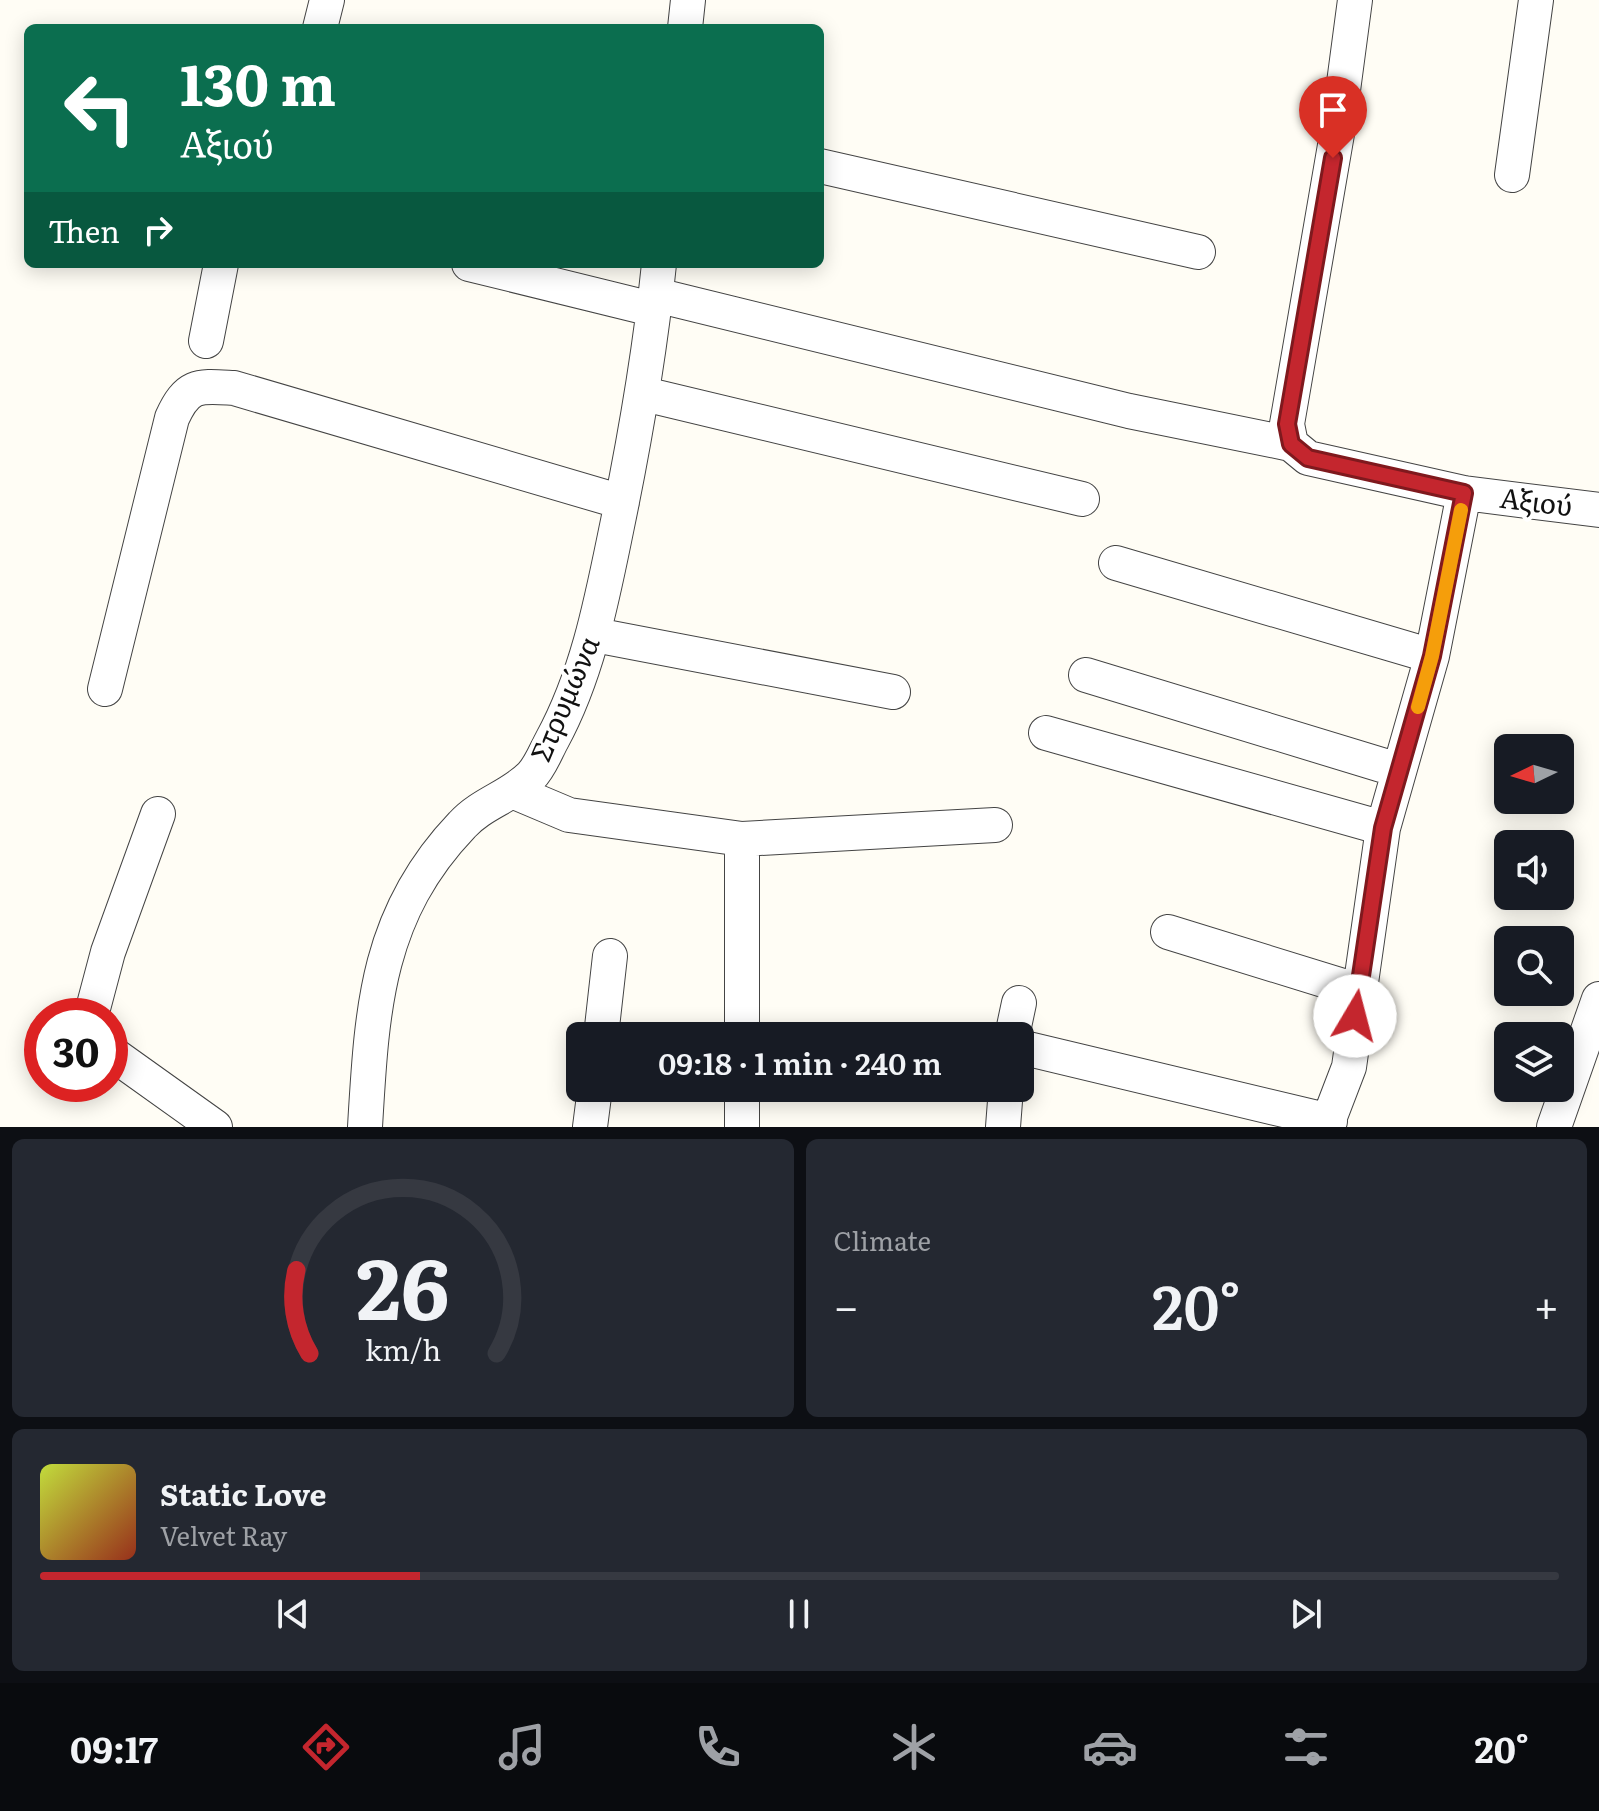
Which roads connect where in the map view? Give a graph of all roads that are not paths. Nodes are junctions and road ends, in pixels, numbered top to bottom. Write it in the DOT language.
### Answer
graph roads {
  1 [pos="327,0"];
  2 [pos="688,0"];
  3 [pos="1355,0"];
  4 [pos="1536,0"];
  5 [pos="321,24"];
  6 [pos="685,24"];
  7 [pos="824,167"];
  8 [pos="1512,175"];
  9 [pos="1198,252"];
  10 [pos="220,268"];
  11 [pos="498,268"];
  12 [pos="656,290"];
  13 [pos="206,341"];
  14 [pos="644,394"];
  15 [pos="1291,444"];
  16 [pos="1464,493"];
  17 [pos="1082,499"];
  18 [pos="622,502"];
  19 [pos="1599,510"];
  20 [pos="1116,563"];
  21 [pos="595,635"];
  22 [pos="1432,656"];
  23 [pos="1086,675"];
  24 [pos="105,689"];
  25 [pos="893,692"];
  26 [pos="1046,733"];
  27 [pos="1398,770"];
  28 [pos="512,791"];
  29 [pos="158,814"];
  30 [pos="995,825"];
  31 [pos="1383,828"];
  32 [pos="742,839"];
  33 [pos="1168,932"];
  34 [pos="610,956"];
  35 [pos="1359,991"];
  36 [pos="96,998"];
  37 [pos="1599,999"];
  38 [pos="1019,1003"];
  39 [pos="603,1022"];
  40 [pos="742,1022"];
  41 [pos="1015,1022"];
  42 [pos="1034,1050"];
  43 [pos="128,1065"];
  44 [pos="593,1102"];
  45 [pos="742,1102"];
  46 [pos="1005,1102"];
  47 [pos="1328,1124"];
  48 [pos="215,1127"];
  49 [pos="365,1127"];
  50 [pos="590,1127"];
  51 [pos="742,1127"];
  52 [pos="1003,1127"];
  53 [pos="1554,1127"];
  1 -- 5 [label="street"];
  2 -- 6 [label="street"];
  3 -- 15 [label="street"];
  4 -- 8 [label="street"];
  7 -- 9 [label="street"];
  10 -- 13 [label="street"];
  11 -- 12 [label="street, Αξιού"];
  12 -- 14 [label="street, Στρυμώνα"];
  12 -- 15 [label="street, Αξιού"];
  14 -- 17 [label="street"];
  14 -- 18 [label="street, Στρυμώνα"];
  15 -- 16 [label="street, Αξιού"];
  16 -- 19 [label="street, Αξιού"];
  16 -- 22 [label="street"];
  18 -- 21 [label="street, Στρυμώνα"];
  18 -- 24 [label="street"];
  20 -- 22 [label="street"];
  21 -- 25 [label="street"];
  21 -- 28 [label="street, Στρυμώνα"];
  22 -- 27 [label="street"];
  23 -- 27 [label="street"];
  26 -- 31 [label="street"];
  27 -- 31 [label="street"];
  28 -- 32 [label="street"];
  28 -- 49 [label="street, Στρυμώνα"];
  29 -- 36 [label="street"];
  30 -- 32 [label="street"];
  31 -- 35 [label="street"];
  32 -- 40 [label="street"];
  33 -- 35 [label="street"];
  34 -- 39 [label="street"];
  35 -- 47 [label="street"];
  37 -- 53 [label="street"];
  38 -- 41 [label="street"];
  42 -- 47 [label="street"];
  43 -- 48 [label="street"];
  44 -- 50 [label="street"];
  45 -- 51 [label="street"];
  46 -- 52 [label="street"];
}
